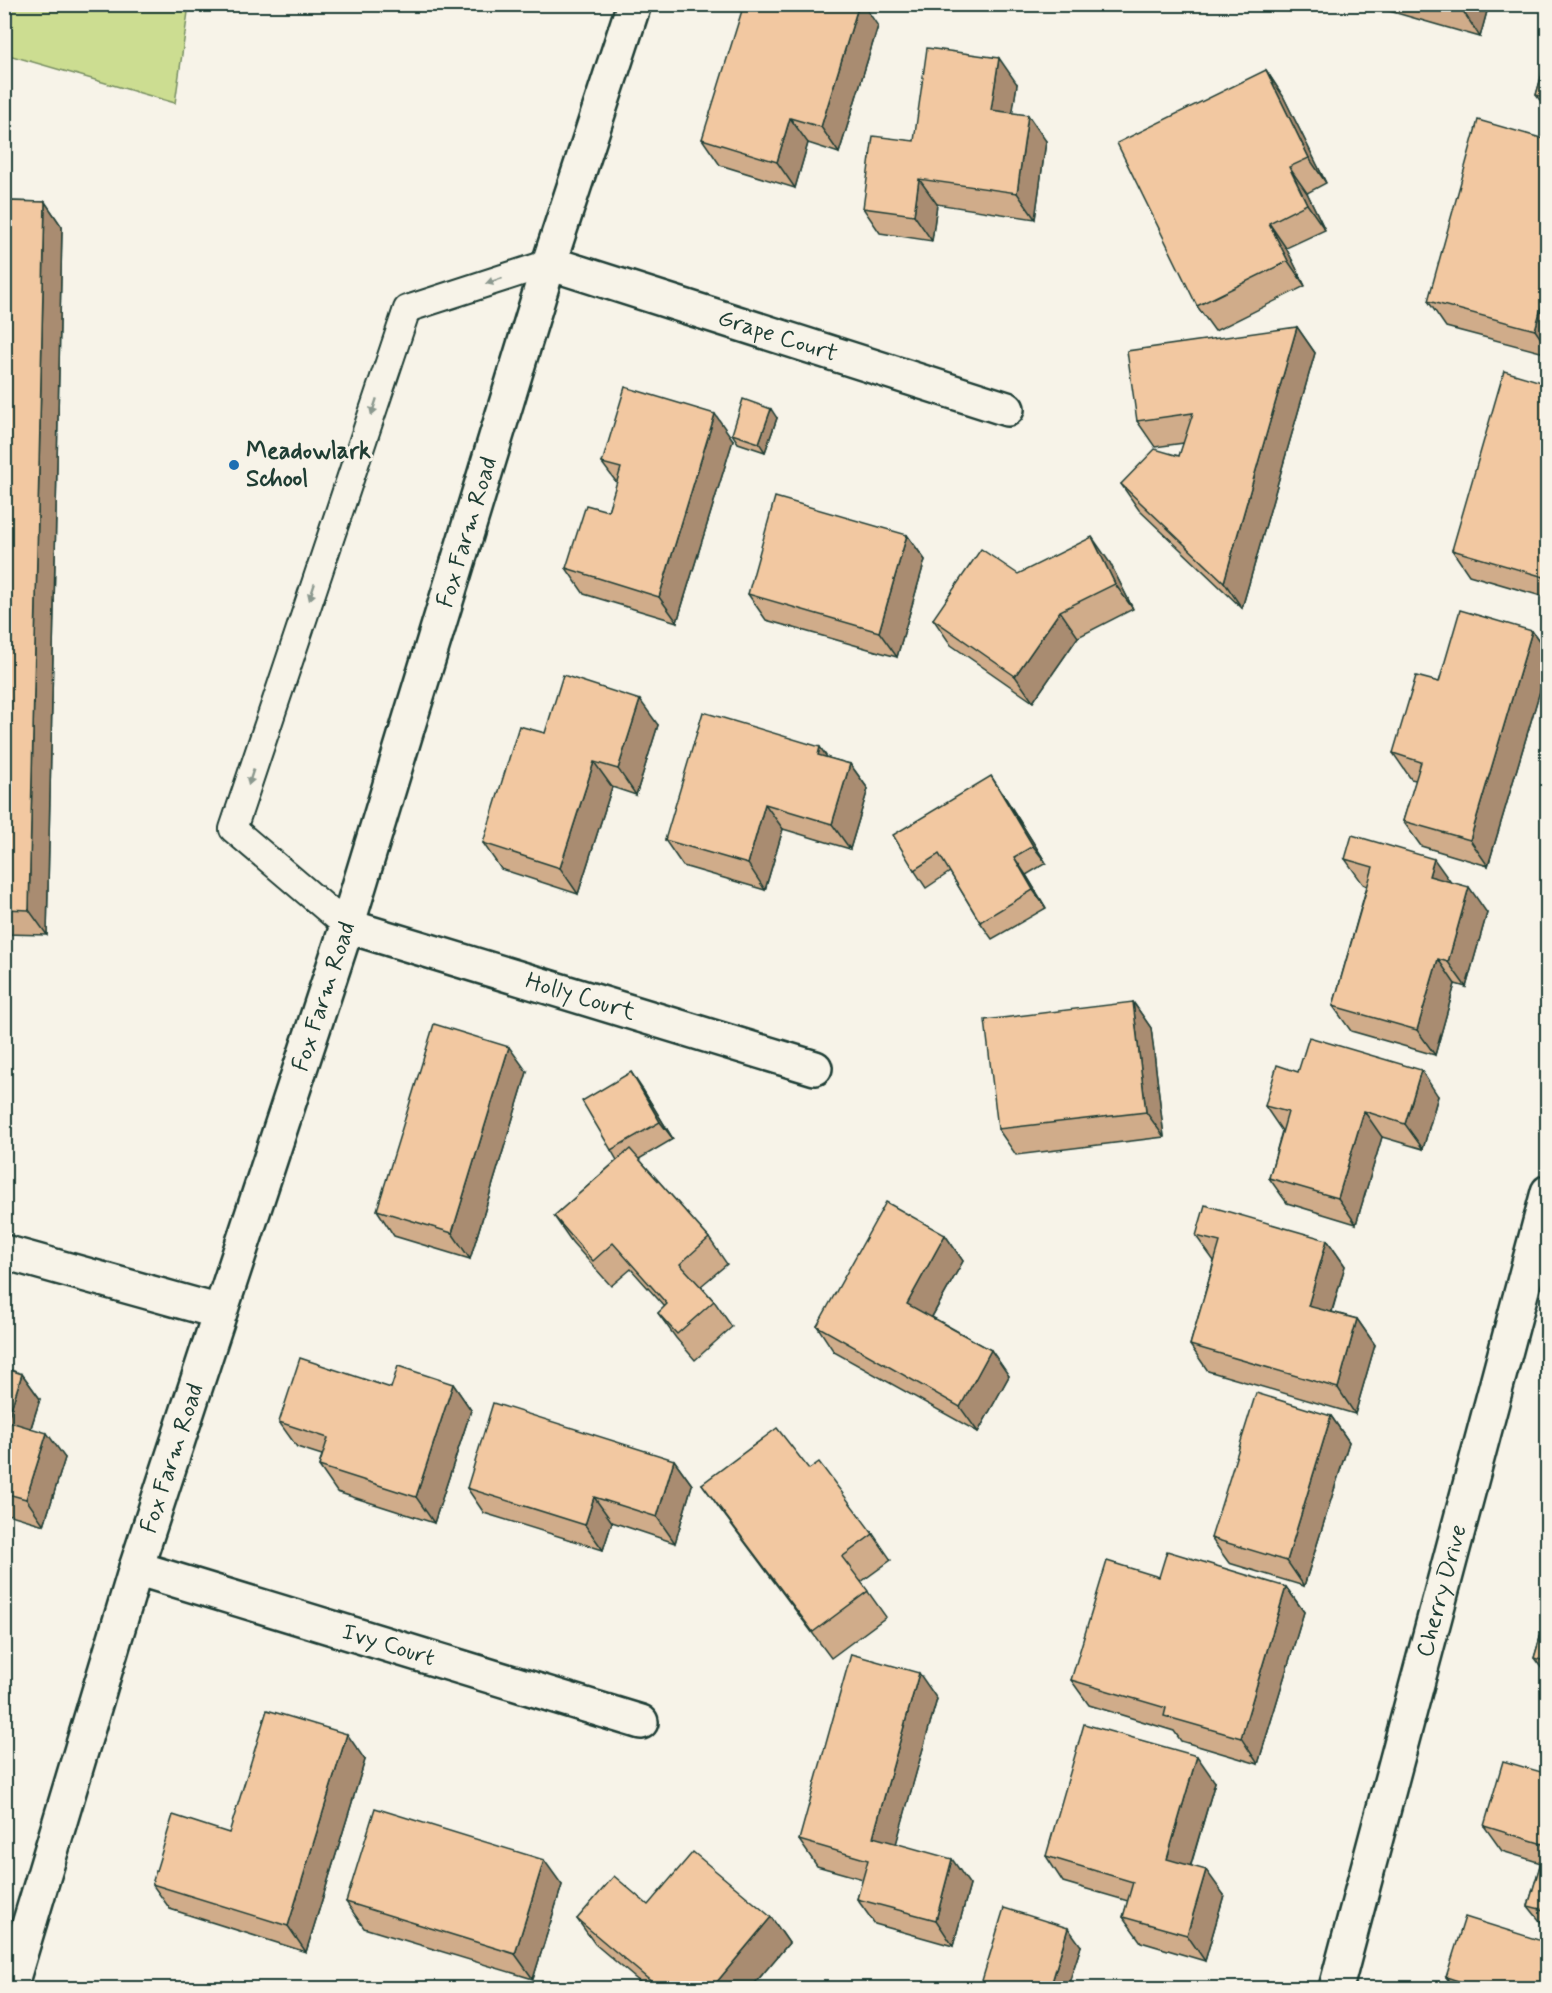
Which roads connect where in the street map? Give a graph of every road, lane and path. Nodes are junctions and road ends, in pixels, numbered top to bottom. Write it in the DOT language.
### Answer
graph roads {
  1 [pos="634,4"];
  2 [pos="549,264"];
  3 [pos="1007,409"];
  4 [pos="347,926"];
  5 [pos="815,1068"];
  6 [pos="1548,1192"];
  7 [pos="4,1252"];
  8 [pos="220,1312"];
  9 [pos="136,1568"];
  10 [pos="641,1722"];
  11 [pos="14,1943"];
  12 [pos="10,1989"];
  13 [pos="1336,1989"];
  1 -- 2 [label="street, Fox Farm Road"];
  2 -- 3 [label="street, Grape Court"];
  2 -- 4 [label="street, Fox Farm Road"];
  2 -- 4 [label="lane, one-way"];
  4 -- 5 [label="street, Holly Court"];
  4 -- 8 [label="street, Fox Farm Road"];
  6 -- 13 [label="street, Cherry Drive"];
  7 -- 8 [label="street"];
  8 -- 9 [label="street, Fox Farm Road"];
  9 -- 10 [label="street, Ivy Court"];
  9 -- 11 [label="street, Fox Farm Road"];
  11 -- 12 [label="street, Fox Farm Road"];
}
